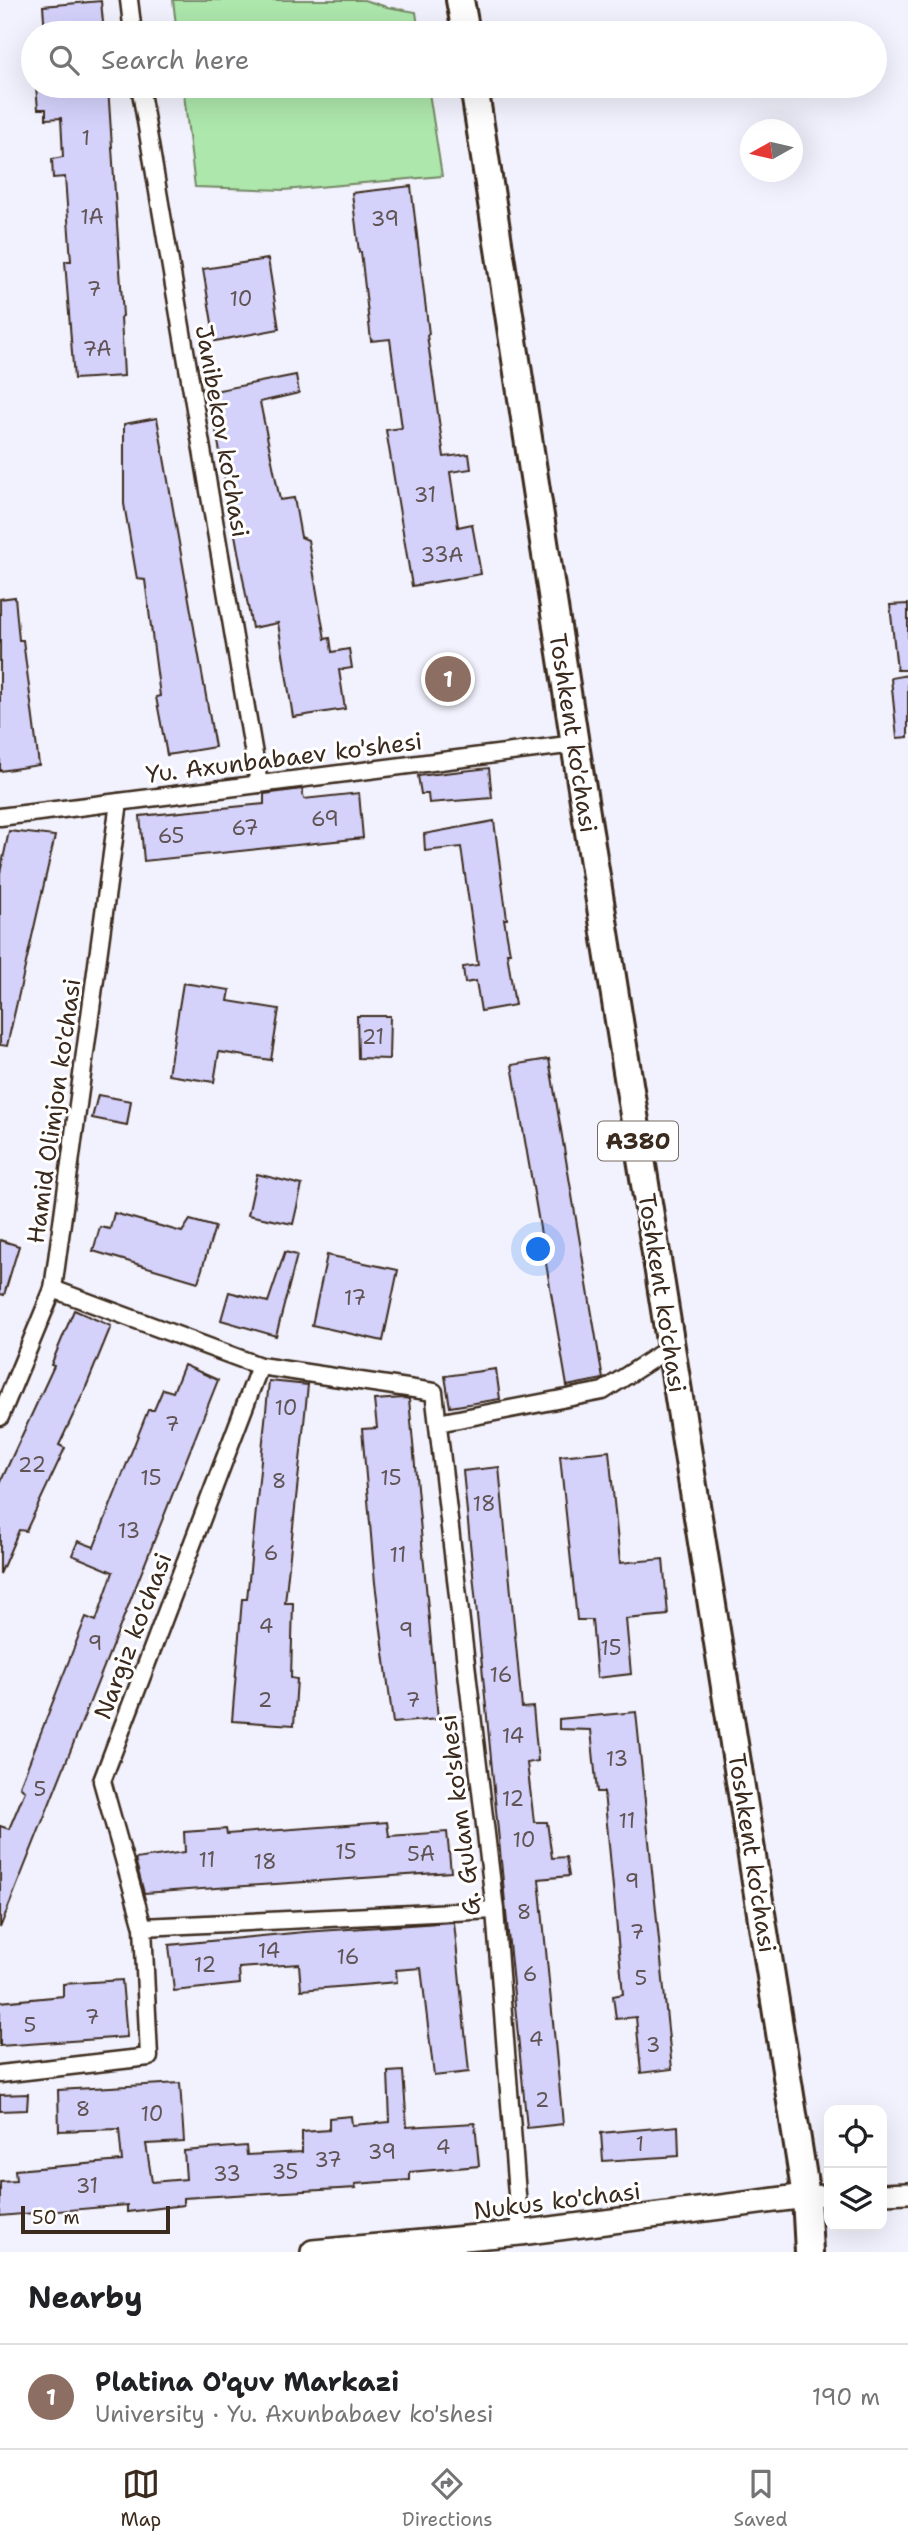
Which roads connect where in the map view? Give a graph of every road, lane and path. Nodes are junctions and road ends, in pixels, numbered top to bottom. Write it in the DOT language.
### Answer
graph roads {
  1 [pos="129,0"];
  2 [pos="460,0"];
  3 [pos="132,21"];
  4 [pos="464,21"];
  5 [pos="142,98"];
  6 [pos="476,98"];
  7 [pos="575,744"];
  8 [pos="259,784"];
  9 [pos="119,802"];
  10 [pos="0,817"];
  11 [pos="53,1289"];
  12 [pos="671,1347"];
  13 [pos="260,1366"];
  14 [pos="0,1417"];
  15 [pos="438,1423"];
  16 [pos="495,1910"];
  17 [pos="143,1927"];
  18 [pos="0,2074"];
  19 [pos="887,2193"];
  20 [pos="908,2193"];
  21 [pos="818,2196"];
  22 [pos="520,2233"];
  23 [pos="313,2252"];
  24 [pos="809,2252"];
  1 -- 3 [label="street"];
  2 -- 4 [label="highway"];
  5 -- 8 [label="street, Janibekov ko'chasi"];
  6 -- 7 [label="highway, Toshkent ko'chasi / A380"];
  7 -- 8 [label="street, Yu. Axunbabaev ko'shesi"];
  7 -- 12 [label="highway, Toshkent ko'chasi / A380"];
  8 -- 9 [label="street, Yu. Axunbabaev ko'shesi"];
  9 -- 10 [label="street, Yu. Axunbabaev ko'shesi"];
  9 -- 11 [label="street, Hamid Olimjon ko'chasi"];
  11 -- 13 [label="street"];
  11 -- 14 [label="street, Hamid Olimjon ko'chasi"];
  12 -- 15 [label="street"];
  12 -- 21 [label="highway, Toshkent ko'chasi / A380"];
  13 -- 15 [label="street, G. Gulam ko'shesi"];
  13 -- 17 [label="street, Nargiz ko'chasi"];
  15 -- 16 [label="street, G. Gulam ko'shesi"];
  16 -- 17 [label="street"];
  16 -- 22 [label="street, G. Gulam ko'shesi"];
  17 -- 18 [label="street, Nargiz ko'chasi"];
  19 -- 20 [label="street"];
  21 -- 22 [label="main road, Nukus ko'chasi"];
  21 -- 24 [label="highway, Toshkent ko'chasi / A380"];
  22 -- 23 [label="main road, Nukus ko'chasi"];
}
